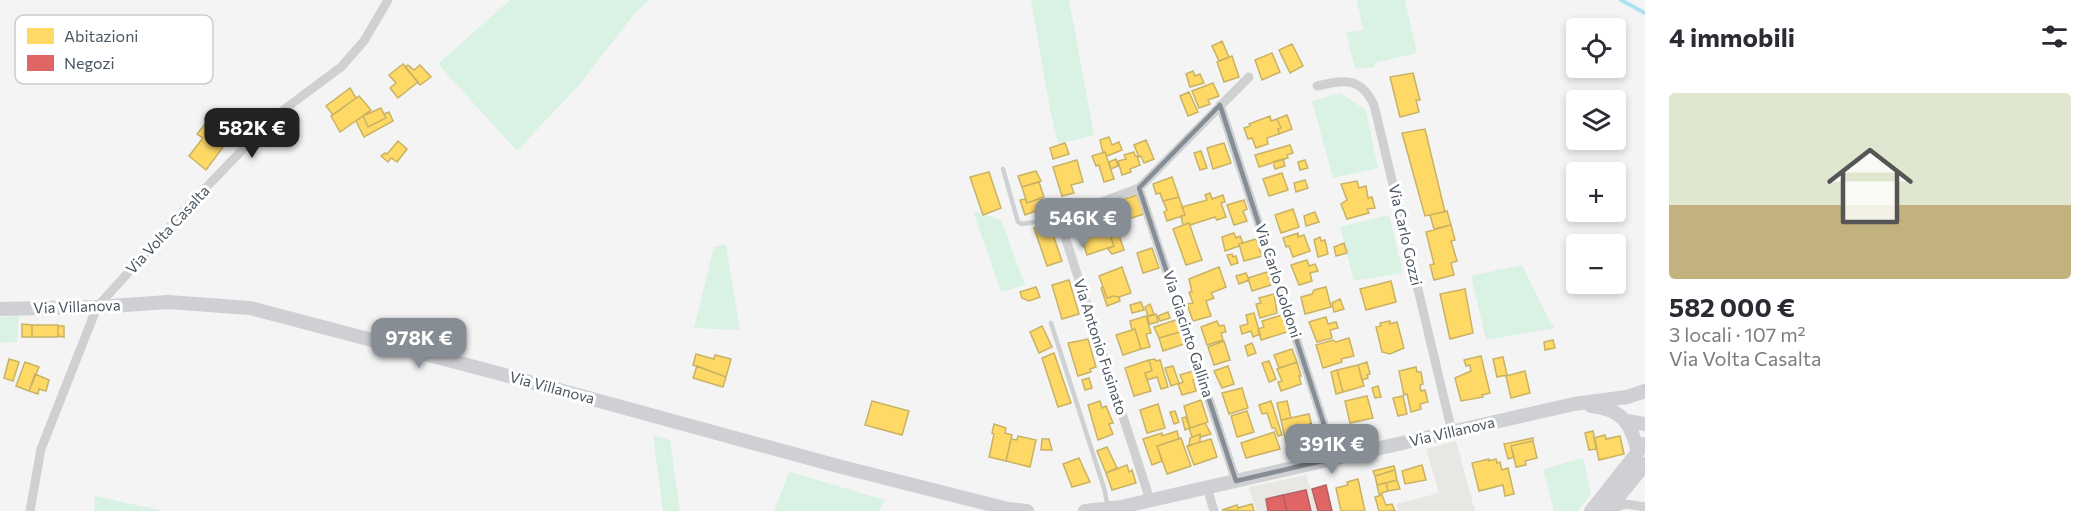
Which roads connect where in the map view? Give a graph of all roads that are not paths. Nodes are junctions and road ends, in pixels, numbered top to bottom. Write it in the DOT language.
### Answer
graph roads {
  1 [pos="388,0"];
  2 [pos="1249,77"];
  3 [pos="1317,86"];
  4 [pos="1220,105"];
  5 [pos="1003,169"];
  6 [pos="1139,188"];
  7 [pos="1059,218"];
  8 [pos="97,307"];
  9 [pos="0,309"];
  10 [pos="1052,323"];
  11 [pos="1645,391"];
  12 [pos="1627,397"];
  13 [pos="1574,404"];
  14 [pos="1645,404"];
  15 [pos="1627,421"];
  16 [pos="1645,424"];
  17 [pos="1452,432"];
  18 [pos="1335,458"];
  19 [pos="1643,461"];
  20 [pos="1236,481"];
  21 [pos="1207,487"];
  22 [pos="1149,500"];
  23 [pos="1645,507"];
  24 [pos="1118,509"];
  25 [pos="1607,510"];
  26 [pos="30,511"];
  27 [pos="1027,511"];
  28 [pos="1085,511"];
  29 [pos="1214,511"];
  30 [pos="1591,511"];
  1 -- 8 [label="street, Via Volta Casalta"];
  2 -- 4 [label="street"];
  3 -- 17 [label="street, Via Carlo Gozzi"];
  4 -- 6 [label="street"];
  4 -- 18 [label="street, Via Carlo Goldoni"];
  5 -- 7 [label="lane"];
  6 -- 7 [label="street"];
  6 -- 20 [label="street, Via Giacinto Gallina"];
  7 -- 22 [label="street, Via Antonio Fusinato"];
  8 -- 9 [label="street, Via Villanova"];
  8 -- 26 [label="street"];
  8 -- 27 [label="street, Via Villanova"];
  10 -- 24 [label="lane"];
  11 -- 12 [label="street, Via Villanova"];
  12 -- 13 [label="street, Via Villanova"];
  12 -- 14 [label="street, Via Villanova"];
  13 -- 15 [label="street, Via Villanova"];
  13 -- 17 [label="street, Via Villanova"];
  15 -- 16 [label="street, Via Villanova"];
  15 -- 19 [label="street"];
  17 -- 18 [label="street, Via Villanova"];
  18 -- 20 [label="street, Via Villanova"];
  19 -- 25 [label="street"];
  19 -- 30 [label="street"];
  20 -- 21 [label="street, Via Villanova"];
  21 -- 22 [label="street, Via Villanova"];
  21 -- 29 [label="street"];
  22 -- 24 [label="street, Via Villanova"];
  23 -- 25 [label="street"];
  24 -- 28 [label="street, Via Villanova"];
}
